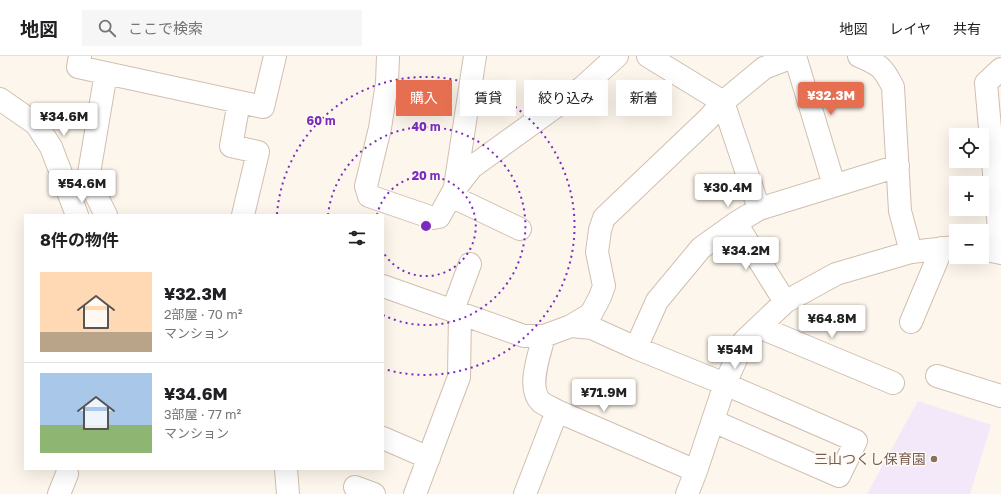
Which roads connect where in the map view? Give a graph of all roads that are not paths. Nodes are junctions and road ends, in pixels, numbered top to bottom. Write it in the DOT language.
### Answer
graph roads {
  1 [pos="80,56"];
  2 [pos="275,56"];
  3 [pos="388,56"];
  4 [pos="475,56"];
  5 [pos="617,56"];
  6 [pos="648,56"];
  7 [pos="795,56"];
  8 [pos="859,56"];
  9 [pos="1001,69"];
  10 [pos="106,73"];
  11 [pos="0,98"];
  12 [pos="239,102"];
  13 [pos="723,102"];
  14 [pos="898,166"];
  15 [pos="834,185"];
  16 [pos="998,188"];
  17 [pos="453,193"];
  18 [pos="759,209"];
  19 [pos="78,214"];
  20 [pos="106,214"];
  21 [pos="243,214"];
  22 [pos="736,223"];
  23 [pos="520,229"];
  24 [pos="949,247"];
  25 [pos="989,250"];
  26 [pos="911,252"];
  27 [pos="470,264"];
  28 [pos="384,286"];
  29 [pos="785,302"];
  30 [pos="456,312"];
  31 [pos="911,322"];
  32 [pos="571,326"];
  33 [pos="759,328"];
  34 [pos="544,336"];
  35 [pos="636,348"];
  36 [pos="937,376"];
  37 [pos="893,383"];
  38 [pos="725,384"];
  39 [pos="1001,396"];
  40 [pos="557,411"];
  41 [pos="713,421"];
  42 [pos="384,438"];
  43 [pos="429,458"];
  44 [pos="286,470"];
  45 [pos="67,474"];
  46 [pos="692,487"];
  47 [pos="58,494"];
  48 [pos="288,494"];
  49 [pos="415,494"];
  50 [pos="527,494"];
  1 -- 10 [label="street"];
  2 -- 12 [label="street"];
  3 -- 17 [label="street"];
  4 -- 17 [label="street"];
  5 -- 17 [label="street"];
  6 -- 13 [label="street"];
  7 -- 13 [label="street"];
  7 -- 15 [label="street"];
  8 -- 14 [label="street"];
  9 -- 16 [label="street"];
  10 -- 12 [label="street"];
  10 -- 20 [label="street"];
  11 -- 19 [label="street"];
  12 -- 21 [label="street"];
  13 -- 18 [label="street"];
  13 -- 32 [label="street"];
  14 -- 15 [label="street"];
  14 -- 26 [label="street"];
  15 -- 18 [label="street"];
  16 -- 25 [label="street"];
  17 -- 23 [label="street"];
  18 -- 22 [label="street"];
  22 -- 29 [label="street"];
  22 -- 35 [label="street"];
  24 -- 26 [label="street"];
  24 -- 31 [label="street"];
  26 -- 29 [label="street"];
  27 -- 30 [label="street"];
  28 -- 30 [label="street"];
  29 -- 33 [label="street"];
  30 -- 34 [label="street"];
  30 -- 43 [label="street"];
  32 -- 34 [label="street"];
  32 -- 35 [label="street"];
  33 -- 37 [label="street"];
  33 -- 38 [label="street"];
  34 -- 40 [label="street"];
  35 -- 38 [label="street"];
  36 -- 39 [label="street"];
  38 -- 41 [label="street"];
  38 -- 41 [label="street"];
  40 -- 46 [label="street"];
  40 -- 50 [label="street"];
  41 -- 46 [label="street"];
  42 -- 43 [label="street"];
  43 -- 49 [label="street"];
  44 -- 48 [label="street"];
  45 -- 47 [label="street"];
}
